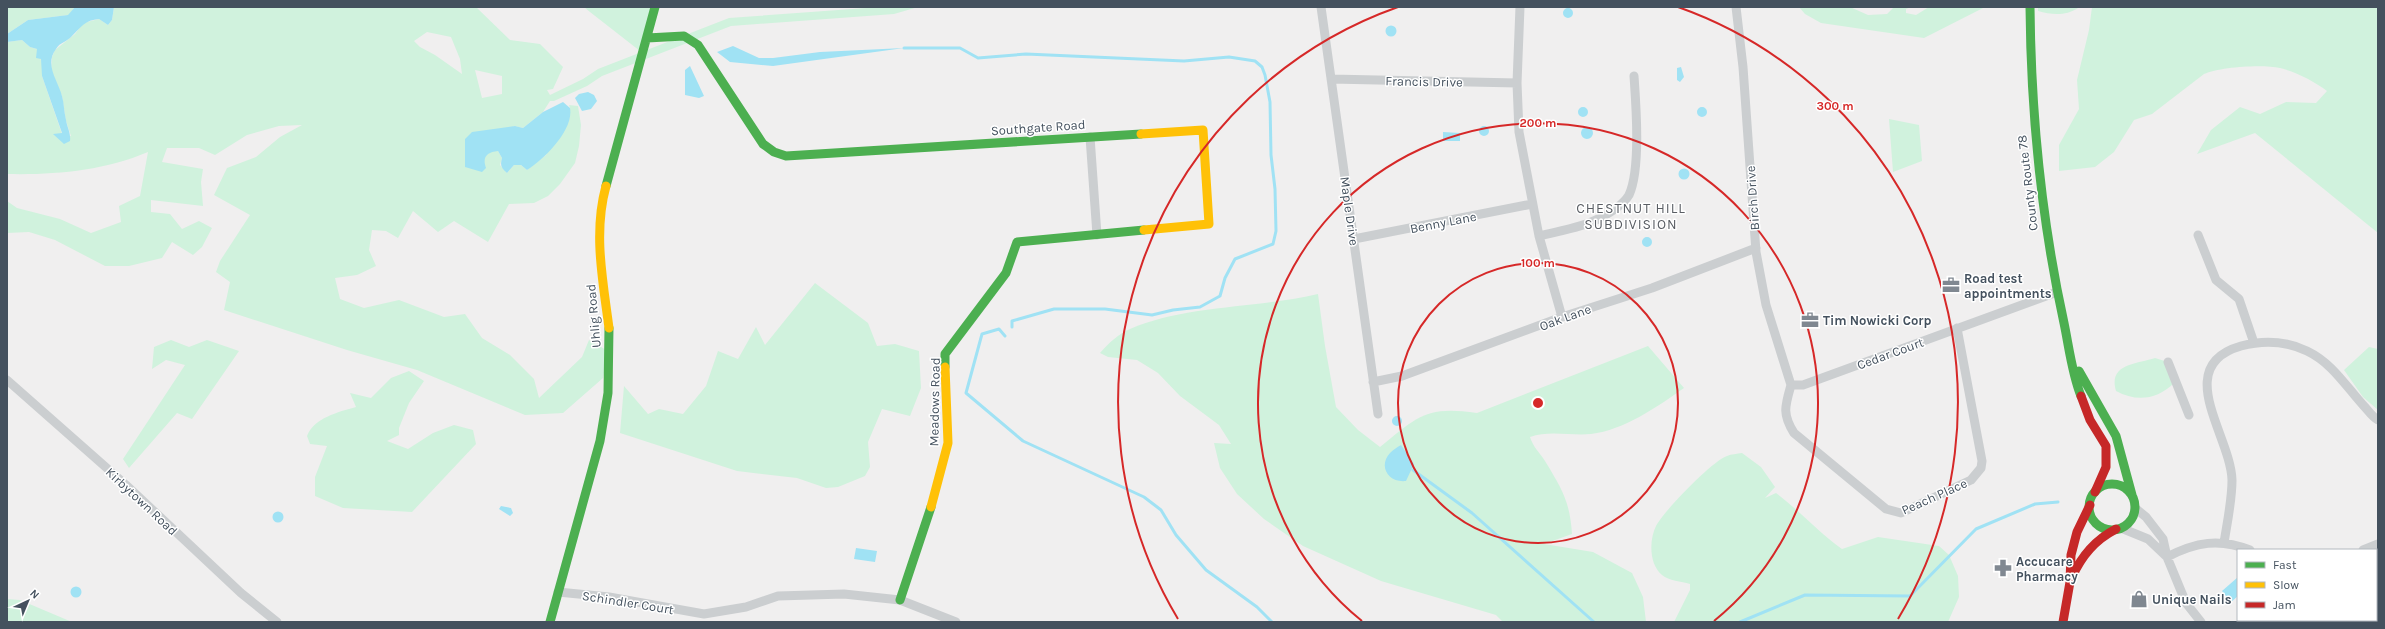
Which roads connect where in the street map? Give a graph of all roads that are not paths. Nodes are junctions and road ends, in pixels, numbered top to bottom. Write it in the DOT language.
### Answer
graph roads {
  1 [pos="655,7"];
  2 [pos="1321,7"];
  3 [pos="1520,7"];
  4 [pos="1736,7"];
  5 [pos="2030,7"];
  6 [pos="647,38"];
  7 [pos="1634,76"];
  8 [pos="1331,79"];
  9 [pos="1517,83"];
  10 [pos="1090,137"];
  11 [pos="1532,204"];
  12 [pos="1097,235"];
  13 [pos="1539,236"];
  14 [pos="2198,236"];
  15 [pos="1354,239"];
  16 [pos="1017,242"];
  17 [pos="1756,248"];
  18 [pos="2057,292"];
  19 [pos="1562,317"];
  20 [pos="1957,328"];
  21 [pos="2254,344"];
  22 [pos="2071,353"];
  23 [pos="2168,362"];
  24 [pos="7,380"];
  25 [pos="1373,382"];
  26 [pos="1791,385"];
  27 [pos="1378,414"];
  28 [pos="2189,415"];
  29 [pos="2378,420"];
  30 [pos="2095,492"];
  31 [pos="2132,494"];
  32 [pos="2090,505"];
  33 [pos="2135,508"];
  34 [pos="2119,528"];
  35 [pos="2224,543"];
  36 [pos="2378,544"];
  37 [pos="2246,549"];
  38 [pos="2366,549"];
  39 [pos="2167,557"];
  40 [pos="2070,582"];
  41 [pos="558,592"];
  42 [pos="900,600"];
  43 [pos="277,622"];
  44 [pos="550,622"];
  45 [pos="956,622"];
  46 [pos="2063,622"];
  47 [pos="2201,622"];
  1 -- 6 [label="street, Uhlig Road"];
  2 -- 8 [label="street, Maple Drive"];
  3 -- 9 [label="street"];
  4 -- 17 [label="street, Birch Drive"];
  5 -- 18 [label="street, County Route 78"];
  6 -- 10 [label="street, Southgate Road"];
  6 -- 41 [label="street, Uhlig Road"];
  7 -- 13 [label="street"];
  8 -- 9 [label="street, Francis Drive"];
  8 -- 15 [label="street, Maple Drive"];
  9 -- 11 [label="street"];
  10 -- 12 [label="street"];
  10 -- 12 [label="street, Southgate Road"];
  11 -- 13 [label="street"];
  11 -- 15 [label="street, Benny Lane"];
  12 -- 16 [label="street, Southgate Road"];
  13 -- 19 [label="street"];
  14 -- 21 [label="street"];
  15 -- 25 [label="street, Maple Drive"];
  16 -- 42 [label="street, Meadows Road"];
  17 -- 19 [label="street, Oak Lane"];
  17 -- 26 [label="street, Birch Drive"];
  18 -- 20 [label="street, Cedar Court"];
  18 -- 22 [label="street, County Route 78"];
  19 -- 25 [label="street, Oak Lane"];
  20 -- 26 [label="street, Cedar Court"];
  20 -- 26 [label="street, Peach Place"];
  21 -- 29 [label="street"];
  21 -- 35 [label="street"];
  22 -- 30 [label="street, County Route 78"];
  22 -- 31 [label="street, County Route 78"];
  23 -- 28 [label="street"];
  24 -- 43 [label="street, Kirbytown Road"];
  25 -- 27 [label="street, Maple Drive"];
  30 -- 31 [label="street"];
  30 -- 32 [label="street"];
  31 -- 33 [label="street"];
  32 -- 34 [label="street"];
  32 -- 40 [label="street"];
  33 -- 34 [label="street"];
  33 -- 39 [label="street"];
  34 -- 39 [label="street"];
  34 -- 40 [label="street"];
  35 -- 37 [label="street"];
  35 -- 39 [label="street"];
  36 -- 38 [label="street"];
  39 -- 47 [label="street"];
  40 -- 46 [label="street"];
  41 -- 42 [label="street, Schindler Court"];
  41 -- 44 [label="street, Uhlig Road"];
  42 -- 45 [label="street, Schindler Court"];
}
